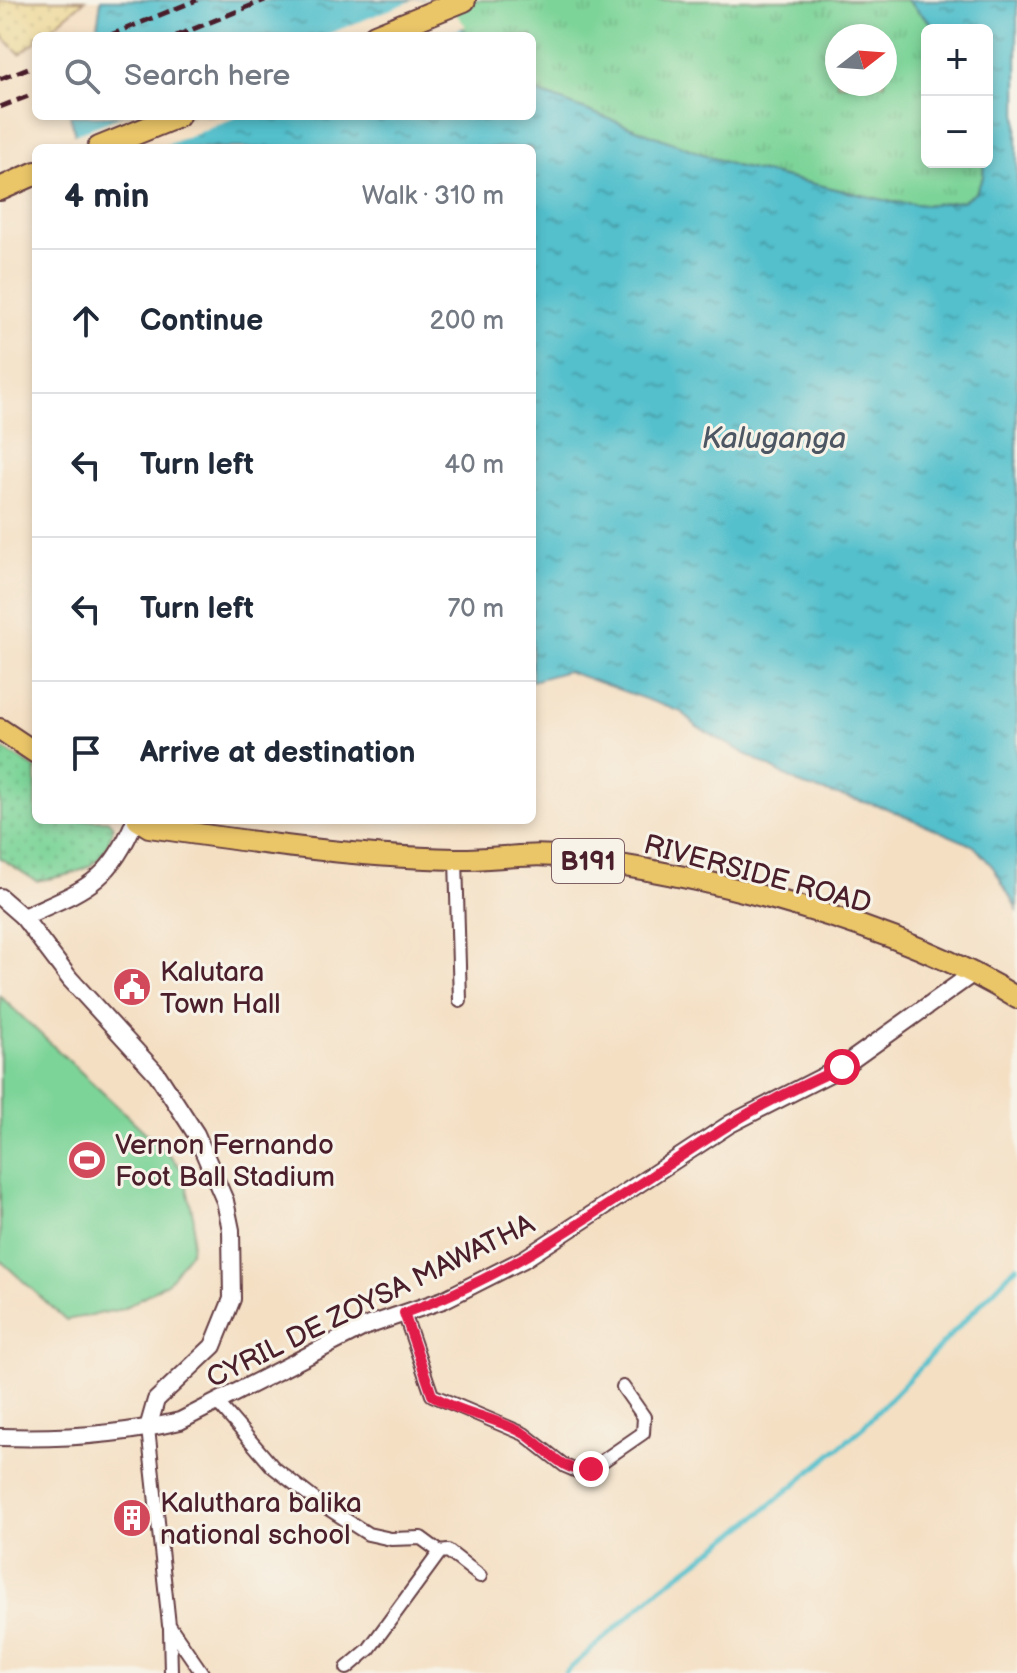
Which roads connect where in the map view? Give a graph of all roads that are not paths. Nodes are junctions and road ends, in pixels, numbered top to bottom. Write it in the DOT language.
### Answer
graph roads {
  1 [pos="464,0"];
  2 [pos="385,32"];
  3 [pos="168,120"];
  4 [pos="109,144"];
  5 [pos="0,729"];
  6 [pos="32,750"];
  7 [pos="135,824"];
  8 [pos="144,824"];
  9 [pos="456,859"];
  10 [pos="0,897"];
  11 [pos="23,917"];
  12 [pos="975,972"];
  13 [pos="1017,998"];
  14 [pos="460,1001"];
  15 [pos="404,1313"];
  16 [pos="623,1387"];
  17 [pos="218,1403"];
  18 [pos="148,1428"];
  19 [pos="0,1437"];
  20 [pos="440,1552"];
  21 [pos="480,1576"];
  22 [pos="170,1629"];
  23 [pos="347,1668"];
  24 [pos="171,1673"];
  25 [pos="202,1673"];
  1 -- 2 [label="highway"];
  3 -- 4 [label="highway"];
  5 -- 6 [label="main road"];
  7 -- 11 [label="street"];
  8 -- 9 [label="main road, RIVERSIDE ROAD / B191"];
  9 -- 12 [label="main road, RIVERSIDE ROAD / B191"];
  9 -- 14 [label="street"];
  10 -- 11 [label="street"];
  11 -- 18 [label="street"];
  12 -- 13 [label="main road, RIVERSIDE ROAD / B191"];
  12 -- 15 [label="street, CYRIL DE ZOYSA MAWATHA"];
  15 -- 16 [label="street"];
  15 -- 17 [label="street, CYRIL DE ZOYSA MAWATHA"];
  17 -- 18 [label="street, CYRIL DE ZOYSA MAWATHA"];
  17 -- 20 [label="street"];
  18 -- 19 [label="street, CYRIL DE ZOYSA MAWATHA"];
  18 -- 22 [label="street"];
  20 -- 21 [label="street"];
  20 -- 23 [label="street"];
  22 -- 24 [label="street"];
  22 -- 25 [label="street"];
}
